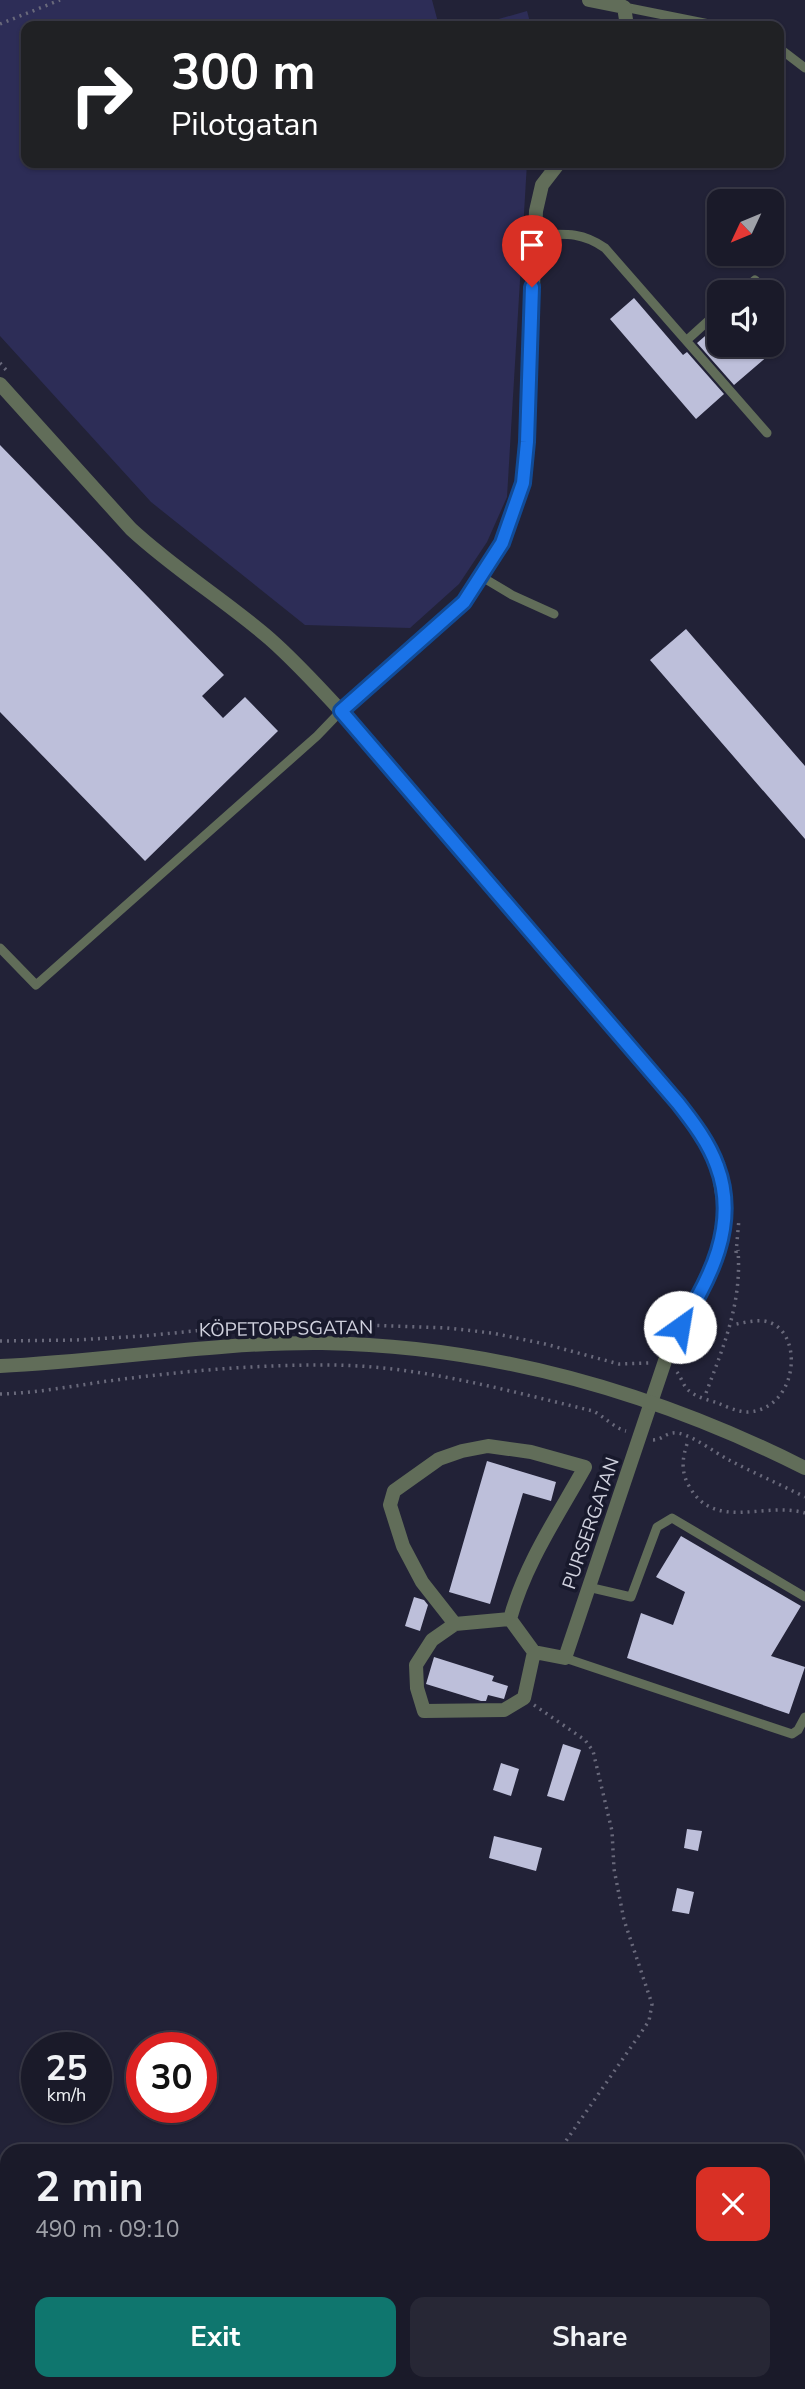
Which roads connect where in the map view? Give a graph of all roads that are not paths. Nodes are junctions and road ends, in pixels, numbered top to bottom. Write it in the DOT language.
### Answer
graph roads {
  1 [pos="589,0"];
  2 [pos="622,3"];
  3 [pos="625,21"];
  4 [pos="698,21"];
  5 [pos="784,52"];
  6 [pos="805,68"];
  7 [pos="555,168"];
  8 [pos="534,235"];
  9 [pos="707,322"];
  10 [pos="687,340"];
  11 [pos="0,384"];
  12 [pos="767,433"];
  13 [pos="482,577"];
  14 [pos="554,614"];
  15 [pos="341,711"];
  16 [pos="0,948"];
  17 [pos="0,1366"];
  18 [pos="651,1402"];
  19 [pos="805,1468"];
  20 [pos="588,1587"];
  21 [pos="805,1597"];
  22 [pos="510,1619"];
  23 [pos="455,1624"];
  24 [pos="534,1652"];
  25 [pos="565,1658"];
  26 [pos="805,1717"];
  1 -- 2 [label="street"];
  2 -- 3 [label="street"];
  2 -- 4 [label="lane"];
  5 -- 6 [label="lane"];
  7 -- 8 [label="street"];
  8 -- 10 [label="lane"];
  8 -- 13 [label="street"];
  9 -- 10 [label="lane"];
  10 -- 12 [label="lane"];
  11 -- 15 [label="street, PURSERGATAN"];
  13 -- 14 [label="lane"];
  13 -- 15 [label="street"];
  15 -- 16 [label="lane"];
  15 -- 18 [label="street, PURSERGATAN"];
  17 -- 18 [label="street, KÖPETORPSGATAN"];
  18 -- 19 [label="street, KÖPETORPSGATAN"];
  18 -- 20 [label="street, PURSERGATAN"];
  20 -- 21 [label="lane"];
  20 -- 25 [label="street, PURSERGATAN"];
  22 -- 23 [label="street"];
  22 -- 23 [label="street"];
  22 -- 24 [label="street"];
  23 -- 24 [label="street"];
  24 -- 25 [label="street"];
  25 -- 26 [label="lane"];
}
